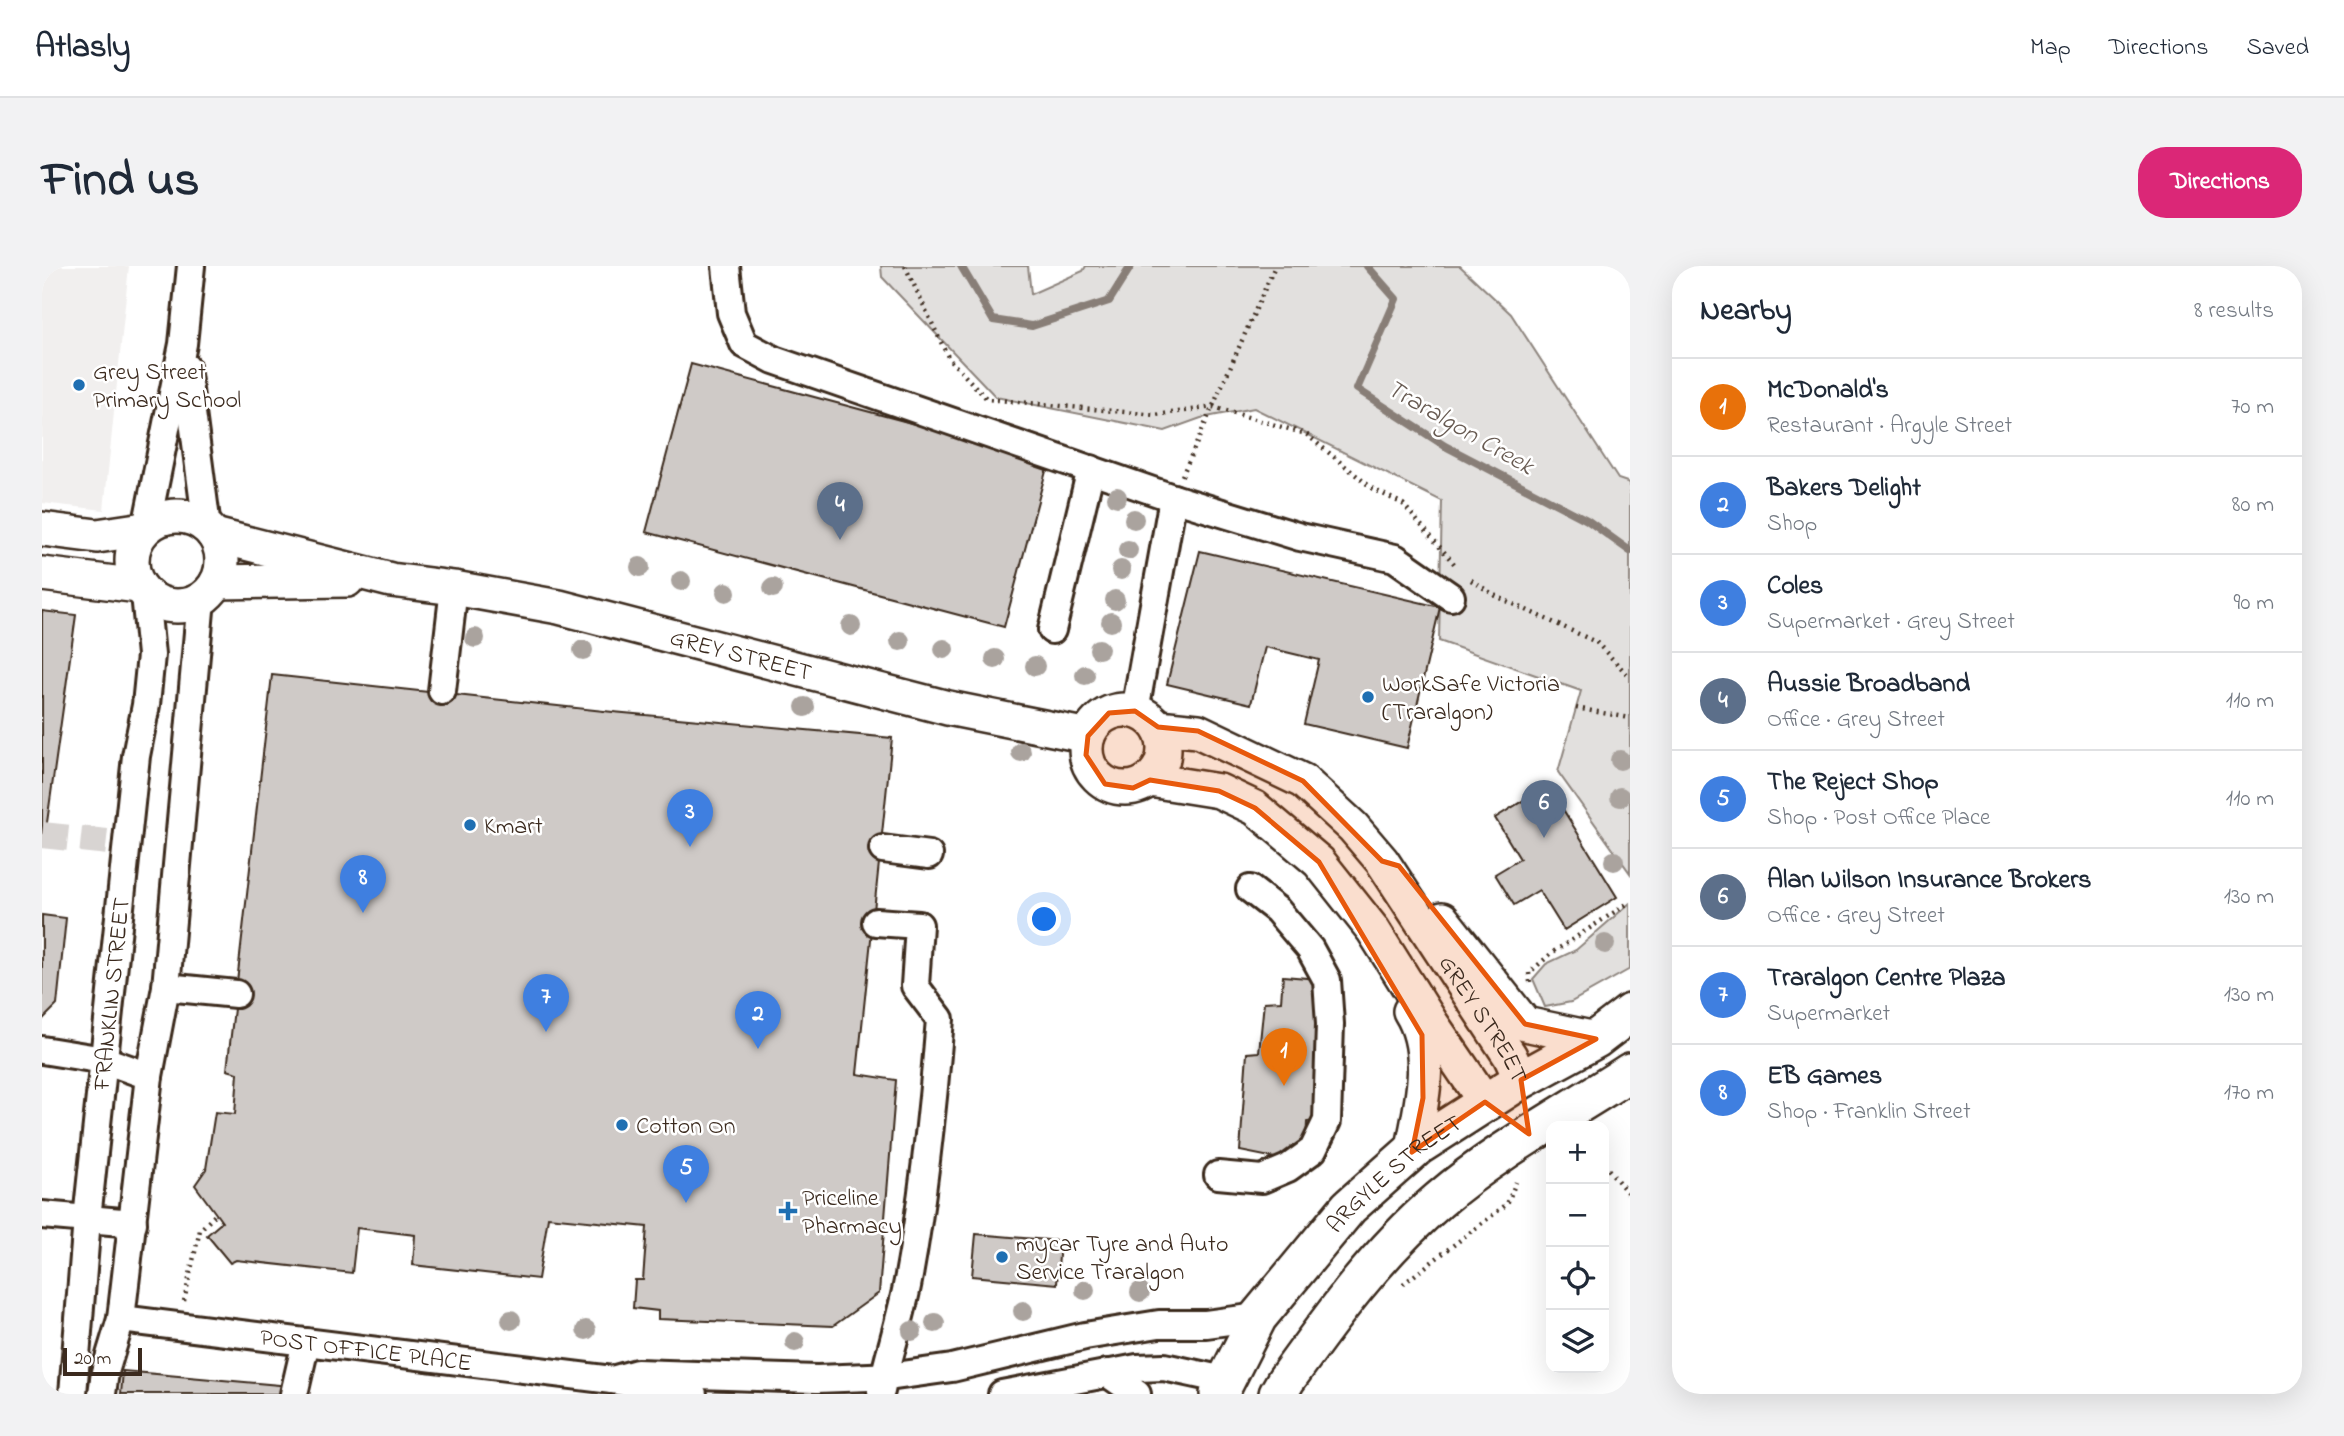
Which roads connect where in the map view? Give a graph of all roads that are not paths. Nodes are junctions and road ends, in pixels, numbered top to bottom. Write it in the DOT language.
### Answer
graph roads {
  1 [pos="191,266"];
  2 [pos="726,266"];
  3 [pos="183,344"];
  4 [pos="1091,469"];
  5 [pos="1173,498"];
  6 [pos="42,529"];
  7 [pos="145,529"];
  8 [pos="211,531"];
  9 [pos="42,574"];
  10 [pos="391,580"];
  11 [pos="454,588"];
  12 [pos="142,590"];
  13 [pos="209,590"];
  14 [pos="1451,597"];
  15 [pos="1052,629"];
  16 [pos="442,691"];
  17 [pos="1146,719"];
  18 [pos="1088,736"];
  19 [pos="1150,780"];
  20 [pos="1353,827"];
  21 [pos="883,849"];
  22 [pos="929,855"];
  23 [pos="1382,861"];
  24 [pos="1319,862"];
  25 [pos="1250,889"];
  26 [pos="876,922"];
  27 [pos="166,987"];
  28 [pos="236,994"];
  29 [pos="1630,1013"];
  30 [pos="1596,1039"];
  31 [pos="42,1050"];
  32 [pos="104,1060"];
  33 [pos="1630,1072"];
  34 [pos="149,1076"];
  35 [pos="1521,1080"];
  36 [pos="1485,1102"];
  37 [pos="1529,1134"];
  38 [pos="1412,1152"];
  39 [pos="1218,1175"];
  40 [pos="42,1215"];
  41 [pos="87,1219"];
  42 [pos="1416,1222"];
  43 [pos="133,1223"];
  44 [pos="1258,1317"];
  45 [pos="121,1319"];
  46 [pos="306,1342"];
  47 [pos="1107,1373"];
  48 [pos="612,1380"];
  49 [pos="882,1385"];
  50 [pos="1222,1387"];
  51 [pos="73,1394"];
  52 [pos="102,1394"];
  53 [pos="294,1394"];
  54 [pos="693,1394"];
  55 [pos="1002,1394"];
  56 [pos="1137,1394"];
  57 [pos="1278,1394"];
  1 -- 3 [label="street"];
  2 -- 4 [label="street"];
  3 -- 7 [label="street"];
  3 -- 8 [label="street"];
  4 -- 5 [label="street"];
  4 -- 15 [label="street"];
  5 -- 14 [label="street"];
  5 -- 17 [label="street"];
  6 -- 7 [label="main road"];
  7 -- 8 [label="main road"];
  7 -- 12 [label="main road"];
  8 -- 10 [label="main road, GREY STREET"];
  8 -- 13 [label="main road"];
  9 -- 12 [label="main road"];
  10 -- 11 [label="main road, GREY STREET"];
  10 -- 13 [label="main road, GREY STREET"];
  11 -- 16 [label="street"];
  11 -- 18 [label="main road, GREY STREET"];
  12 -- 13 [label="main road"];
  12 -- 32 [label="street, FRANKLIN STREET"];
  13 -- 27 [label="street, FRANKLIN STREET"];
  17 -- 18 [label="main road"];
  17 -- 19 [label="main road"];
  17 -- 20 [label="main road, GREY STREET"];
  18 -- 19 [label="main road"];
  19 -- 24 [label="main road, GREY STREET"];
  20 -- 23 [label="main road, GREY STREET"];
  20 -- 24 [label="main road"];
  21 -- 22 [label="street"];
  23 -- 30 [label="main road"];
  23 -- 35 [label="main road, GREY STREET"];
  24 -- 36 [label="main road, GREY STREET"];
  24 -- 38 [label="main road"];
  25 -- 39 [label="street"];
  26 -- 49 [label="street"];
  27 -- 28 [label="street"];
  27 -- 34 [label="street, FRANKLIN STREET"];
  29 -- 30 [label="highway, ARGYLE STREET"];
  30 -- 35 [label="highway, ARGYLE STREET"];
  31 -- 32 [label="street"];
  32 -- 34 [label="street"];
  32 -- 41 [label="street, FRANKLIN STREET"];
  33 -- 37 [label="highway, ARGYLE STREET"];
  34 -- 43 [label="street, FRANKLIN STREET"];
  35 -- 36 [label="highway, ARGYLE STREET"];
  35 -- 37 [label="highway, GREY STREET"];
  36 -- 37 [label="highway, GREY STREET"];
  36 -- 38 [label="highway, ARGYLE STREET"];
  37 -- 42 [label="highway, ARGYLE STREET"];
  38 -- 44 [label="highway, ARGYLE STREET"];
  40 -- 41 [label="street"];
  41 -- 43 [label="street"];
  41 -- 51 [label="street, FRANKLIN STREET"];
  42 -- 50 [label="highway"];
  42 -- 57 [label="highway, ARGYLE STREET"];
  43 -- 45 [label="street, FRANKLIN STREET"];
  44 -- 49 [label="street"];
  44 -- 50 [label="highway, ARGYLE STREET"];
  45 -- 46 [label="street, POST OFFICE PLACE"];
  45 -- 52 [label="street, FRANKLIN STREET"];
  46 -- 48 [label="street, POST OFFICE PLACE"];
  46 -- 53 [label="street"];
  47 -- 50 [label="street"];
  47 -- 55 [label="street"];
  47 -- 56 [label="street"];
  48 -- 49 [label="street"];
  48 -- 54 [label="street, POST OFFICE PLACE"];
}
